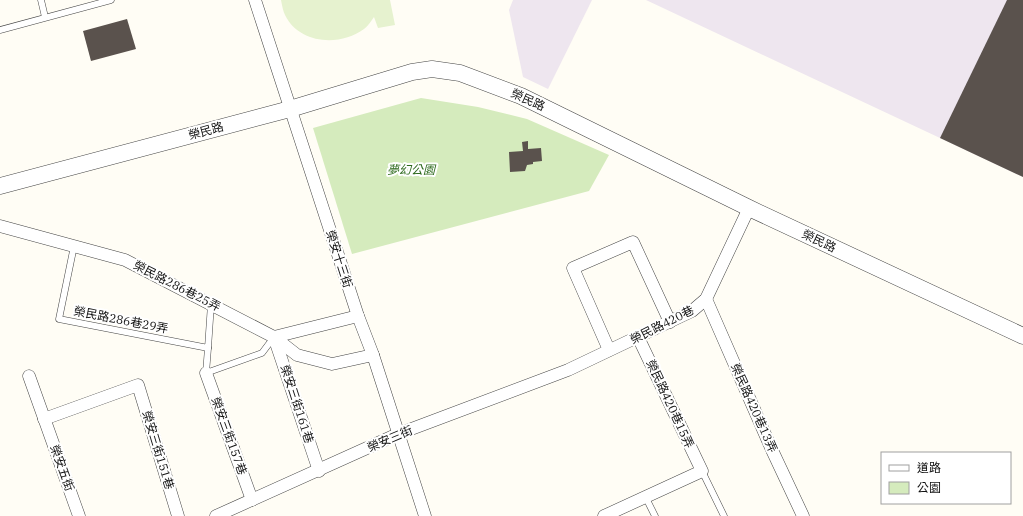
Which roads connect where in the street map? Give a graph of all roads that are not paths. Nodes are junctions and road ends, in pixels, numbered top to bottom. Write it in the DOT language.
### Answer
graph roads {
  1 [pos="41,0"];
  2 [pos="111,0"];
  3 [pos="256,0"];
  4 [pos="45,17"];
  5 [pos="0,30"];
  6 [pos="290,109"];
  7 [pos="0,186"];
  8 [pos="749,208"];
  9 [pos="0,226"];
  10 [pos="74,246"];
  11 [pos="706,299"];
  12 [pos="211,304"];
  13 [pos="358,316"];
  14 [pos="670,322"];
  15 [pos="1023,336"];
  16 [pos="274,337"];
  17 [pos="638,337"];
  18 [pos="208,348"];
  19 [pos="609,350"];
  20 [pos="374,355"];
  21 [pos="568,370"];
  22 [pos="206,373"];
  23 [pos="29,376"];
  24 [pos="44,419"];
  25 [pos="398,434"];
  26 [pos="319,471"];
  27 [pos="702,471"];
  28 [pos="645,496"];
  29 [pos="252,500"];
  30 [pos="79,516"];
  31 [pos="178,516"];
  32 [pos="216,516"];
  33 [pos="425,516"];
  34 [pos="604,516"];
  35 [pos="655,516"];
  36 [pos="724,516"];
  37 [pos="803,516"];
  1 -- 4 [label="lane"];
  2 -- 4 [label="lane"];
  3 -- 6 [label="street, 榮安十三街"];
  4 -- 5 [label="lane"];
  6 -- 7 [label="street, 榮民路"];
  6 -- 8 [label="street, 榮民路"];
  6 -- 13 [label="street, 榮安十三街"];
  8 -- 11 [label="street, 榮民路420巷"];
  8 -- 15 [label="street, 榮民路"];
  9 -- 10 [label="street, 榮民路286巷25弄"];
  10 -- 12 [label="street, 榮民路286巷25弄"];
  10 -- 18 [label="lane, 榮民路286巷29弄"];
  11 -- 14 [label="street, 榮民路420巷"];
  11 -- 37 [label="street, 榮民路420巷13弄"];
  12 -- 16 [label="street, 榮民路286巷25弄"];
  12 -- 18 [label="lane"];
  13 -- 16 [label="street"];
  13 -- 20 [label="street, 榮安十三街"];
  14 -- 17 [label="street, 榮民路420巷"];
  14 -- 19 [label="street"];
  16 -- 20 [label="street, 榮民路286巷25弄"];
  16 -- 22 [label="lane"];
  16 -- 26 [label="street, 榮安三街161巷"];
  17 -- 19 [label="street, 榮民路420巷"];
  17 -- 27 [label="street, 榮民路420巷15弄"];
  18 -- 22 [label="lane"];
  19 -- 21 [label="street, 榮民路420巷"];
  20 -- 25 [label="street, 榮安十三街"];
  21 -- 25 [label="street, 榮安三街"];
  22 -- 29 [label="street, 榮安三街157巷"];
  23 -- 24 [label="street, 榮安五街"];
  24 -- 30 [label="street, 榮安五街"];
  24 -- 31 [label="street, 榮安三街151巷"];
  25 -- 26 [label="street, 榮安三街"];
  25 -- 33 [label="street, 榮安十三街"];
  26 -- 29 [label="street, 榮安三街"];
  27 -- 28 [label="street"];
  27 -- 36 [label="lane"];
  28 -- 34 [label="street"];
  28 -- 35 [label="lane"];
  29 -- 32 [label="street, 榮安三街"];
}
